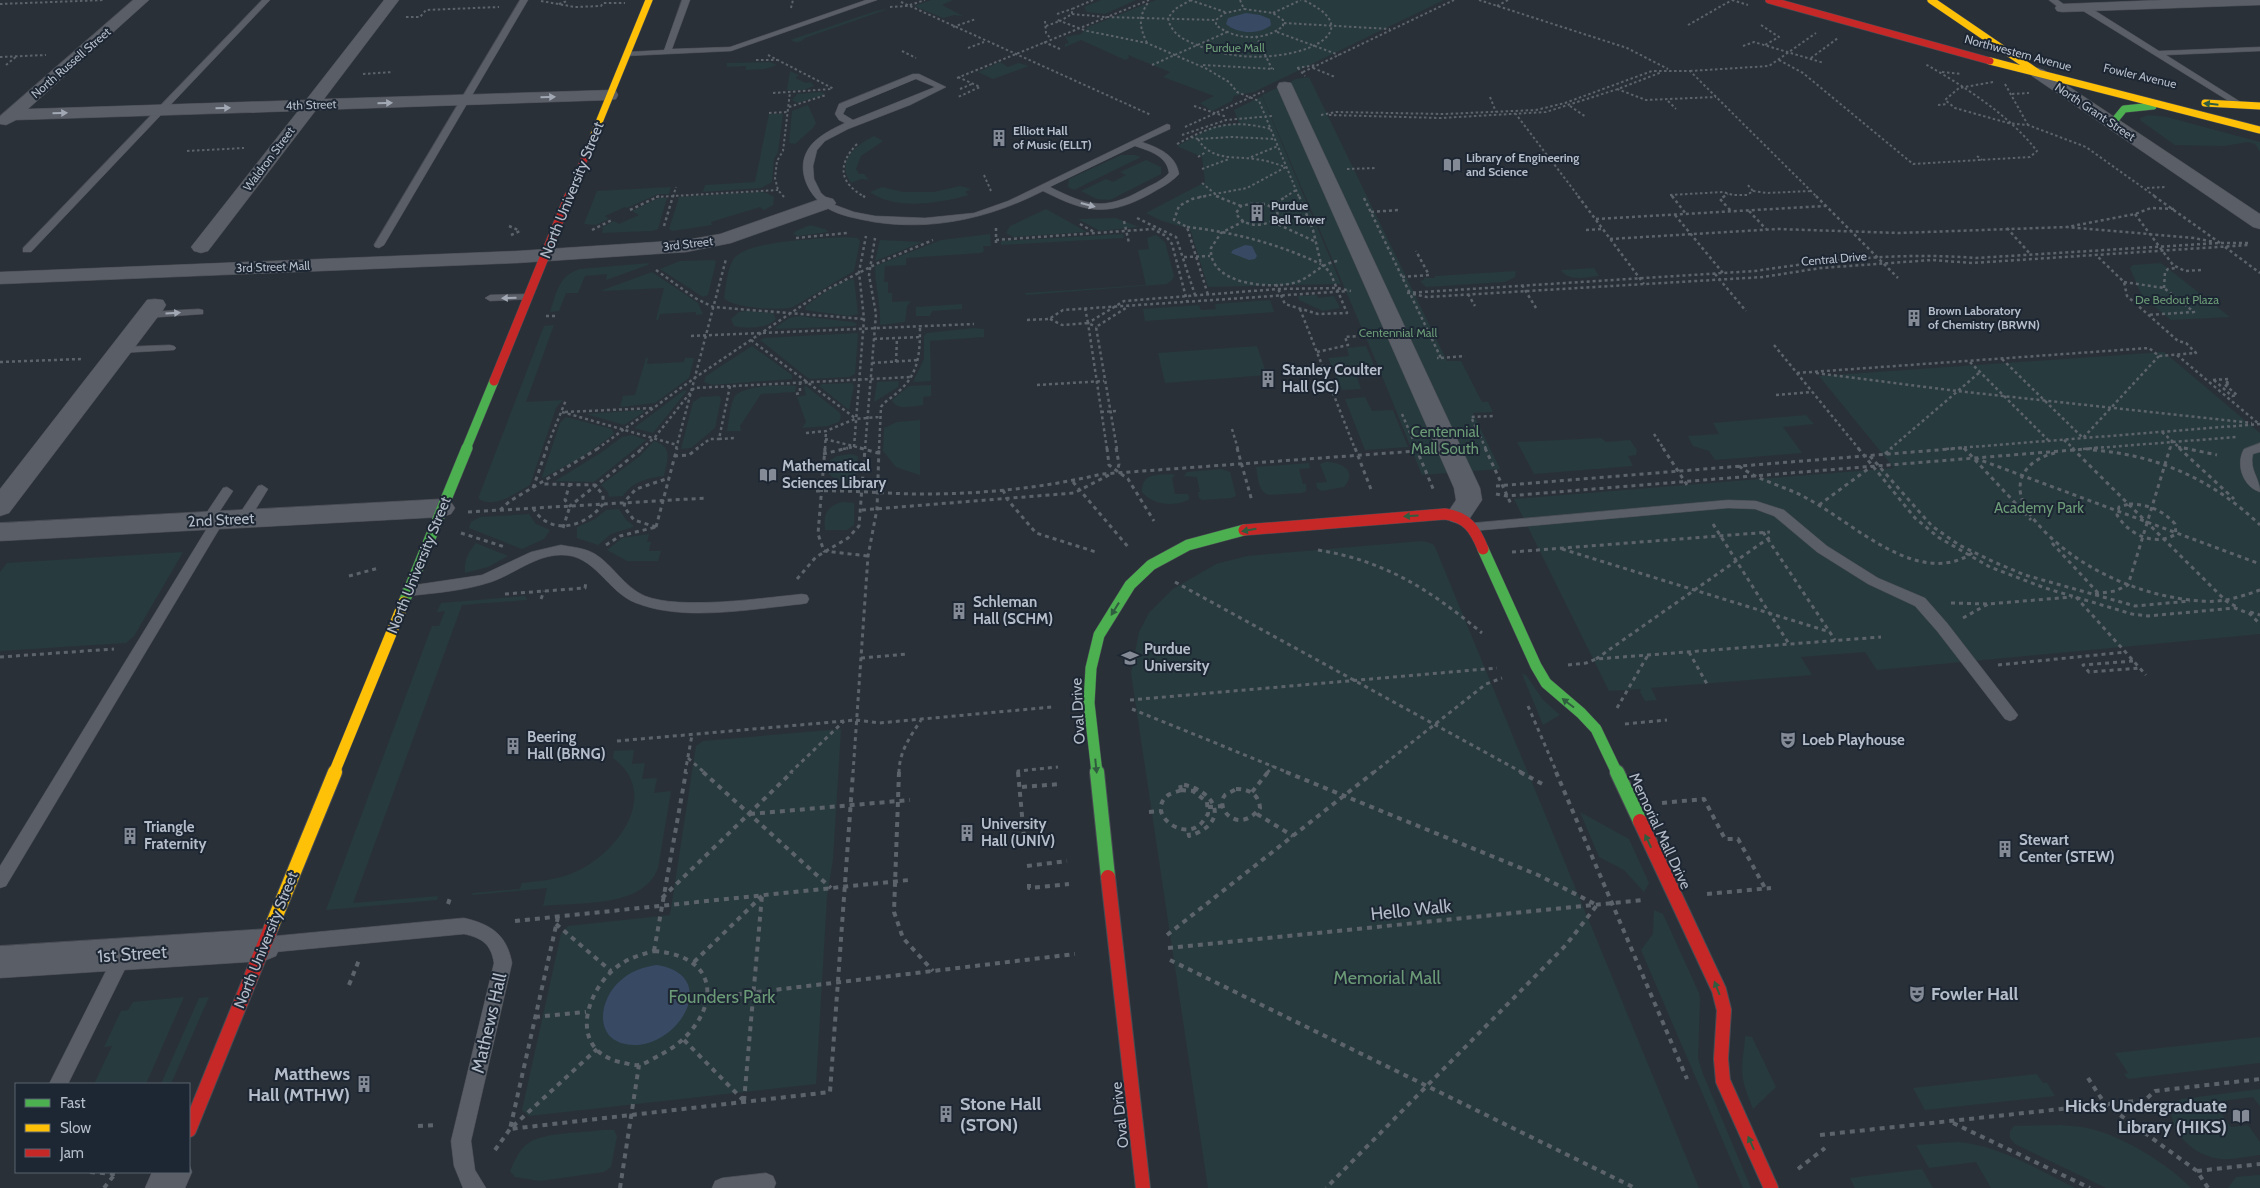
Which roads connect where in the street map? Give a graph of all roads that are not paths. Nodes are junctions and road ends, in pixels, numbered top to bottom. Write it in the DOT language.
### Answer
graph roads {
  1 [pos="142,0"];
  2 [pos="266,0"];
  3 [pos="392,0"];
  4 [pos="649,0"];
  5 [pos="686,0"];
  6 [pos="873,0"];
  7 [pos="1769,0"];
  8 [pos="1802,0"];
  9 [pos="1931,0"];
  10 [pos="2240,1"];
  11 [pos="2260,1"];
  12 [pos="522,3"];
  13 [pos="2060,5"];
  14 [pos="2083,7"];
  15 [pos="2260,49"];
  16 [pos="667,52"];
  17 [pos="2157,52"];
  18 [pos="628,54"];
  19 [pos="2017,59"];
  20 [pos="2038,73"];
  21 [pos="1284,84"];
  22 [pos="610,95"];
  23 [pos="464,100"];
  24 [pos="311,105"];
  25 [pos="2162,106"];
  26 [pos="2244,106"];
  27 [pos="2260,107"];
  28 [pos="161,110"];
  29 [pos="6,120"];
  30 [pos="853,124"];
  31 [pos="2115,126"];
  32 [pos="1171,128"];
  33 [pos="2257,129"];
  34 [pos="1135,143"];
  35 [pos="1042,187"];
  36 [pos="826,203"];
  37 [pos="2257,218"];
  38 [pos="378,245"];
  39 [pos="201,247"];
  40 [pos="27,250"];
  41 [pos="545,254"];
  42 [pos="0,278"];
  43 [pos="528,297"];
  44 [pos="490,298"];
  45 [pos="151,310"];
  46 [pos="199,312"];
  47 [pos="170,348"];
  48 [pos="120,350"];
  49 [pos="2260,447"];
  50 [pos="2260,488"];
  51 [pos="262,489"];
  52 [pos="227,491"];
  53 [pos="0,507"];
  54 [pos="442,508"];
  55 [pos="223,520"];
  56 [pos="1466,521"];
  57 [pos="0,532"];
  58 [pos="408,590"];
  59 [pos="802,599"];
  60 [pos="2010,715"];
  61 [pos="0,881"];
  62 [pos="264,945"];
  63 [pos="123,954"];
  64 [pos="0,962"];
  65 [pos="58,1083"];
  66 [pos="190,1128"];
  67 [pos="172,1173"];
  68 [pos="766,1183"];
  69 [pos="165,1188"];
  70 [pos="476,1188"];
  71 [pos="722,1188"];
  72 [pos="1143,1188"];
  73 [pos="1771,1188"];
  1 -- 29 [label="street, North Russell Street"];
  2 -- 28 [label="lane"];
  3 -- 24 [label="street, Waldron Street"];
  4 -- 18 [label="street, North University Street"];
  5 -- 16 [label="lane"];
  6 -- 16 [label="lane"];
  7 -- 20 [label="street, Northwestern Avenue"];
  8 -- 19 [label="street, Northwestern Avenue"];
  9 -- 19 [label="street, North Grant Street"];
  10 -- 11 [label="street"];
  10 -- 14 [label="street"];
  12 -- 23 [label="lane"];
  13 -- 14 [label="street"];
  14 -- 17 [label="lane"];
  15 -- 17 [label="lane"];
  16 -- 18 [label="lane"];
  17 -- 26 [label="lane"];
  18 -- 22 [label="street, North University Street"];
  19 -- 20 [label="street, North Grant Street"];
  26 -- 19 [label="street, Fowler Avenue, one-way"];
  20 -- 25 [label="street, Northwestern Avenue"];
  20 -- 31 [label="street, North Grant Street"];
  21 -- 56 [label="street"];
  23 -- 22 [label="street, 4th Street, one-way"];
  22 -- 41 [label="street, North University Street"];
  24 -- 23 [label="street, 4th Street, one-way"];
  23 -- 38 [label="lane"];
  28 -- 24 [label="street, 4th Street, one-way"];
  24 -- 39 [label="street, Waldron Street"];
  25 -- 31 [label="street"];
  25 -- 33 [label="street, Northwestern Avenue"];
  26 -- 27 [label="street, Fowler Avenue"];
  27 -- 33 [label="street"];
  29 -- 28 [label="street, 4th Street, one-way"];
  28 -- 40 [label="lane"];
  30 -- 30 [label="lane"];
  30 -- 36 [label="lane"];
  31 -- 37 [label="street, North Grant Street"];
  32 -- 34 [label="lane"];
  34 -- 35 [label="lane"];
  35 -- 34 [label="lane, one-way"];
  35 -- 36 [label="lane"];
  36 -- 41 [label="street, 3rd Street"];
  41 -- 42 [label="street, 3rd Street Mall"];
  41 -- 43 [label="street, North University Street"];
  43 -- 44 [label="lane, one-way"];
  43 -- 54 [label="street, North University Street"];
  45 -- 46 [label="lane, one-way"];
  45 -- 48 [label="street"];
  47 -- 48 [label="lane"];
  48 -- 53 [label="street"];
  49 -- 50 [label="lane"];
  51 -- 55 [label="lane"];
  52 -- 55 [label="lane"];
  54 -- 55 [label="street, 2nd Street"];
  54 -- 58 [label="street, North University Street"];
  55 -- 57 [label="street, 2nd Street"];
  55 -- 61 [label="lane"];
  56 -- 60 [label="lane"];
  56 -- 72 [label="street, Oval Drive, one-way"];
  73 -- 56 [label="street, Memorial Mall Drive, one-way"];
  58 -- 59 [label="lane"];
  58 -- 62 [label="street, North University Street"];
  62 -- 63 [label="street, 1st Street"];
  62 -- 66 [label="street, North University Street"];
  62 -- 70 [label="lane, Mathews Hall"];
  63 -- 64 [label="street, 1st Street"];
  63 -- 65 [label="lane"];
  67 -- 69 [label="street"];
  68 -- 71 [label="lane"];
}
